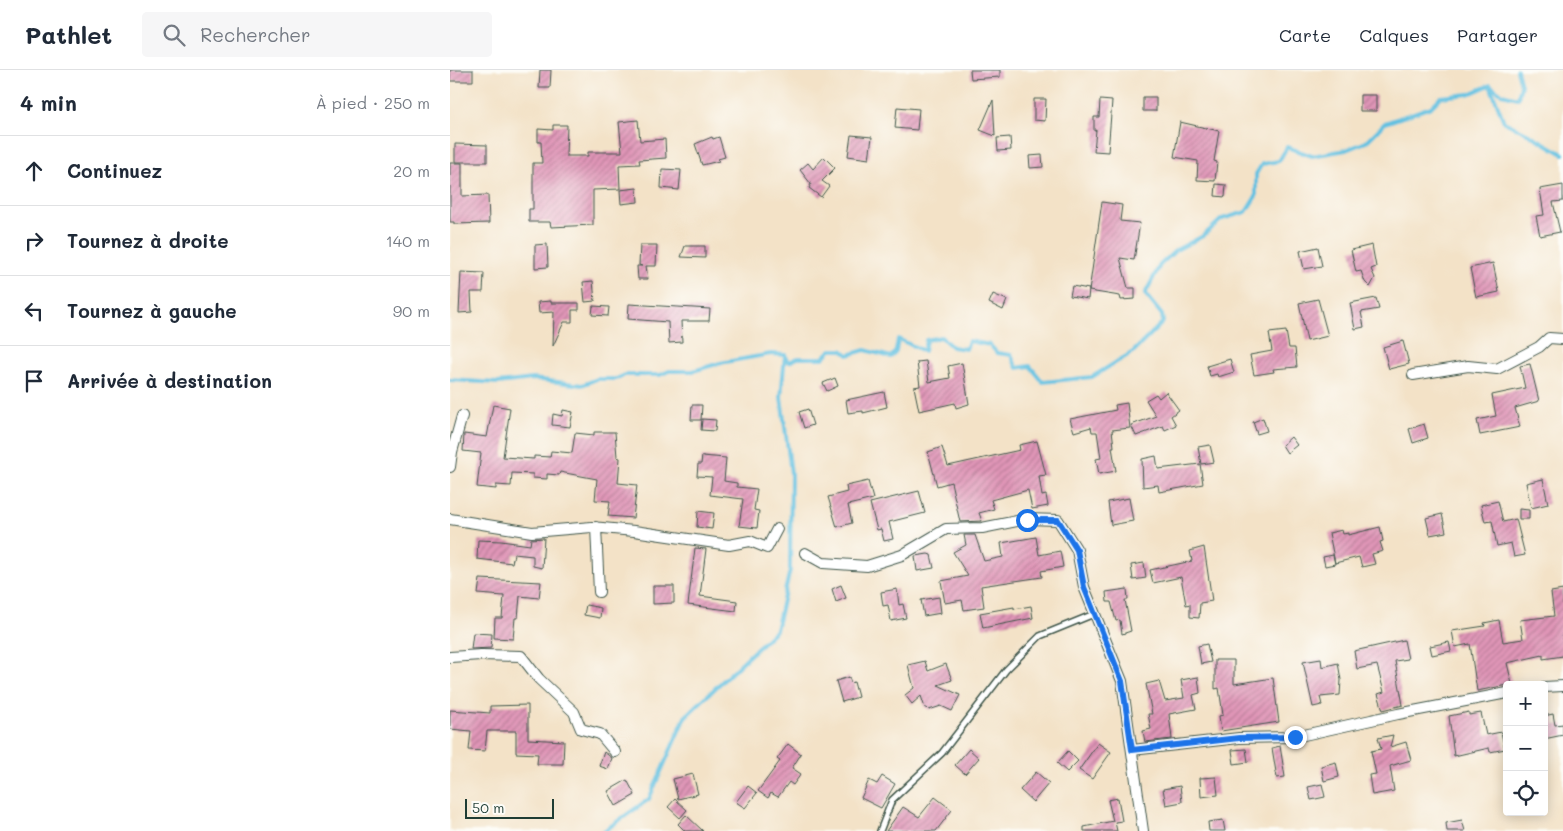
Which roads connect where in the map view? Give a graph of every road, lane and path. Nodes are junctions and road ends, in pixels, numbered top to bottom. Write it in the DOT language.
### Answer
graph roads {
  1 [pos="1563,339"];
  2 [pos="1413,376"];
  3 [pos="462,416"];
  4 [pos="450,468"];
  5 [pos="450,519"];
  6 [pos="596,527"];
  7 [pos="777,530"];
  8 [pos="805,553"];
  9 [pos="599,592"];
  10 [pos="1094,614"];
  11 [pos="450,658"];
  12 [pos="1563,686"];
  13 [pos="1548,687"];
  14 [pos="1503,694"];
  15 [pos="1132,750"];
  16 [pos="615,752"];
  17 [pos="880,831"];
  18 [pos="1143,831"];
  1 -- 2 [label="street"];
  3 -- 4 [label="street"];
  5 -- 6 [label="street"];
  6 -- 7 [label="street"];
  6 -- 9 [label="street"];
  8 -- 10 [label="street"];
  10 -- 15 [label="street"];
  10 -- 17 [label="lane"];
  11 -- 16 [label="street"];
  12 -- 13 [label="street"];
  14 -- 15 [label="street"];
  15 -- 18 [label="street"];
}
